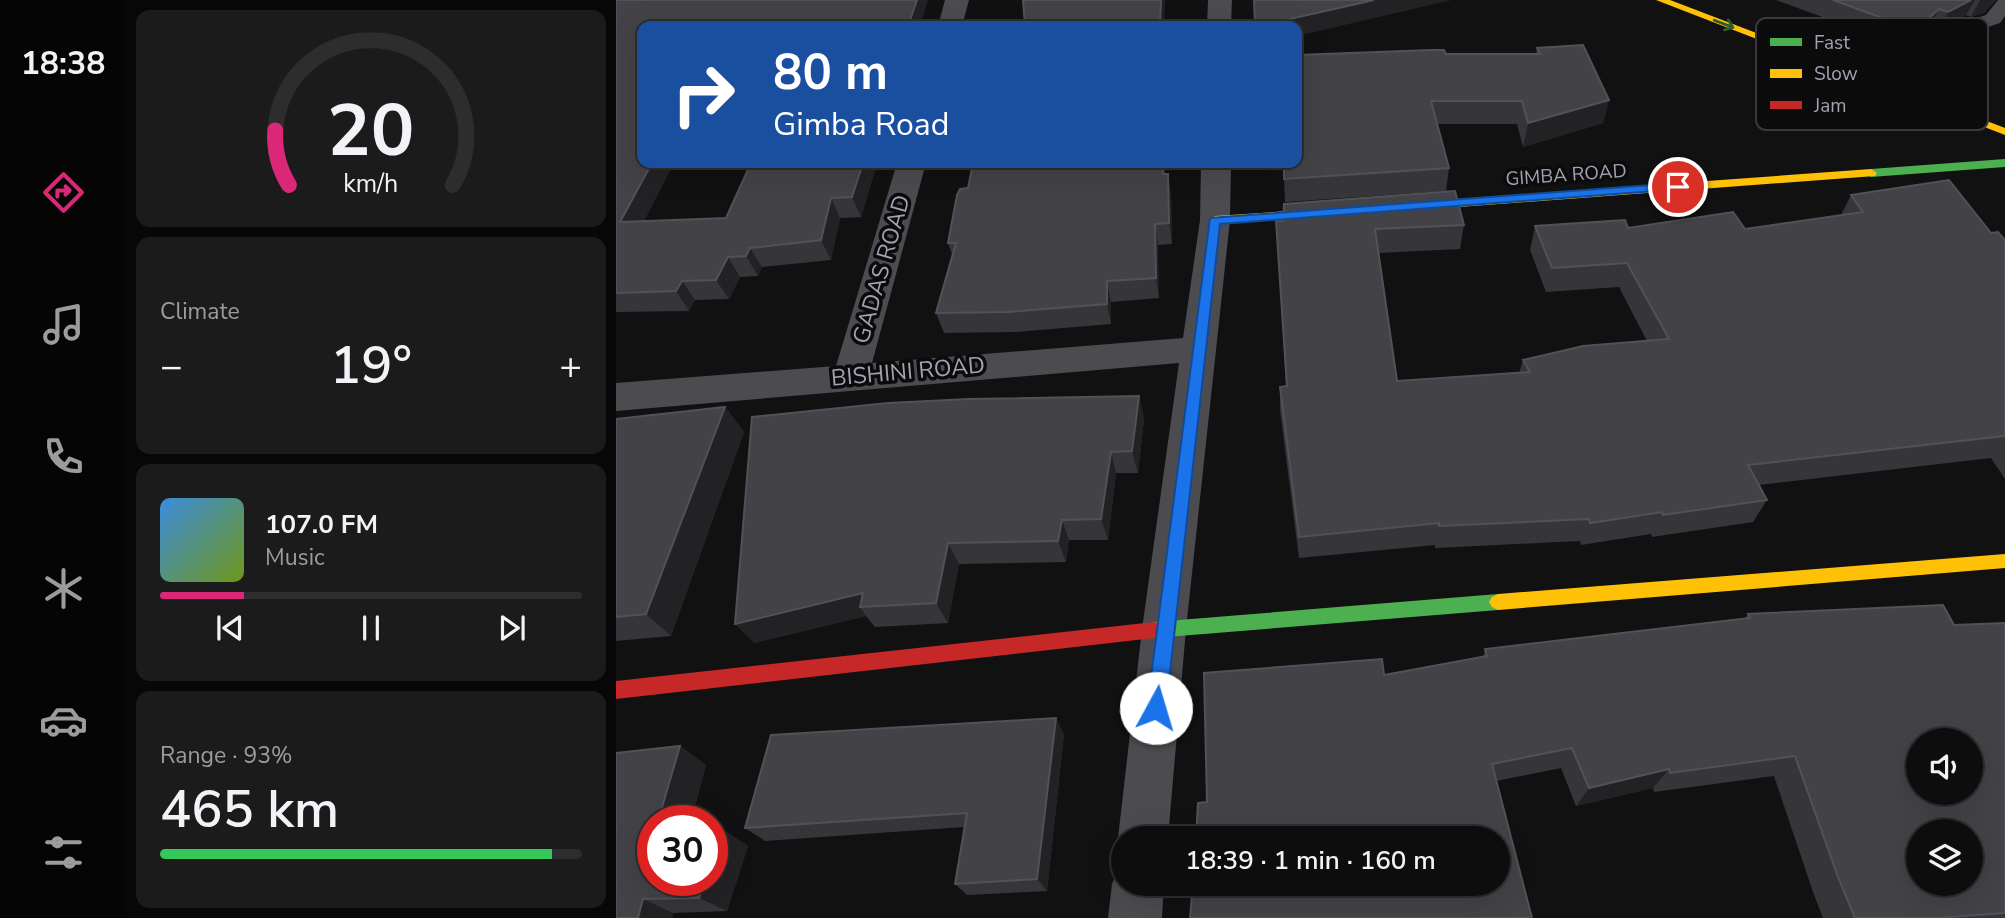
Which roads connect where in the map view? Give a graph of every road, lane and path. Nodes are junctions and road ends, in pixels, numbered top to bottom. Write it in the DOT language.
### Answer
graph roads {
  1 [pos="957,0"];
  2 [pos="1220,0"];
  3 [pos="1661,0"];
  4 [pos="2005,3"];
  5 [pos="951,21"];
  6 [pos="1219,21"];
  7 [pos="1988,21"];
  8 [pos="1756,36"];
  9 [pos="1988,125"];
  10 [pos="2005,132"];
  11 [pos="2005,163"];
  12 [pos="910,168"];
  13 [pos="1216,168"];
  14 [pos="1395,207"];
  15 [pos="1353,210"];
  16 [pos="1214,220"];
  17 [pos="1200,349"];
  18 [pos="851,375"];
  19 [pos="616,397"];
  20 [pos="2005,562"];
  21 [pos="1164,629"];
  22 [pos="616,690"];
  23 [pos="1144,826"];
  24 [pos="1137,896"];
  25 [pos="1135,918"];
  1 -- 5 [label="street"];
  2 -- 6 [label="street"];
  3 -- 8 [label="street, one-way"];
  4 -- 7 [label="lane"];
  9 -- 10 [label="street, one-way"];
  11 -- 14 [label="street, GIMBA ROAD"];
  12 -- 18 [label="street, GADAS ROAD"];
  13 -- 16 [label="street"];
  15 -- 16 [label="street"];
  16 -- 17 [label="street"];
  17 -- 18 [label="street, BISHINI ROAD"];
  17 -- 21 [label="street"];
  18 -- 19 [label="street, BISHINI ROAD"];
  20 -- 21 [label="street"];
  21 -- 22 [label="street"];
  21 -- 23 [label="street"];
  24 -- 25 [label="street"];
}
